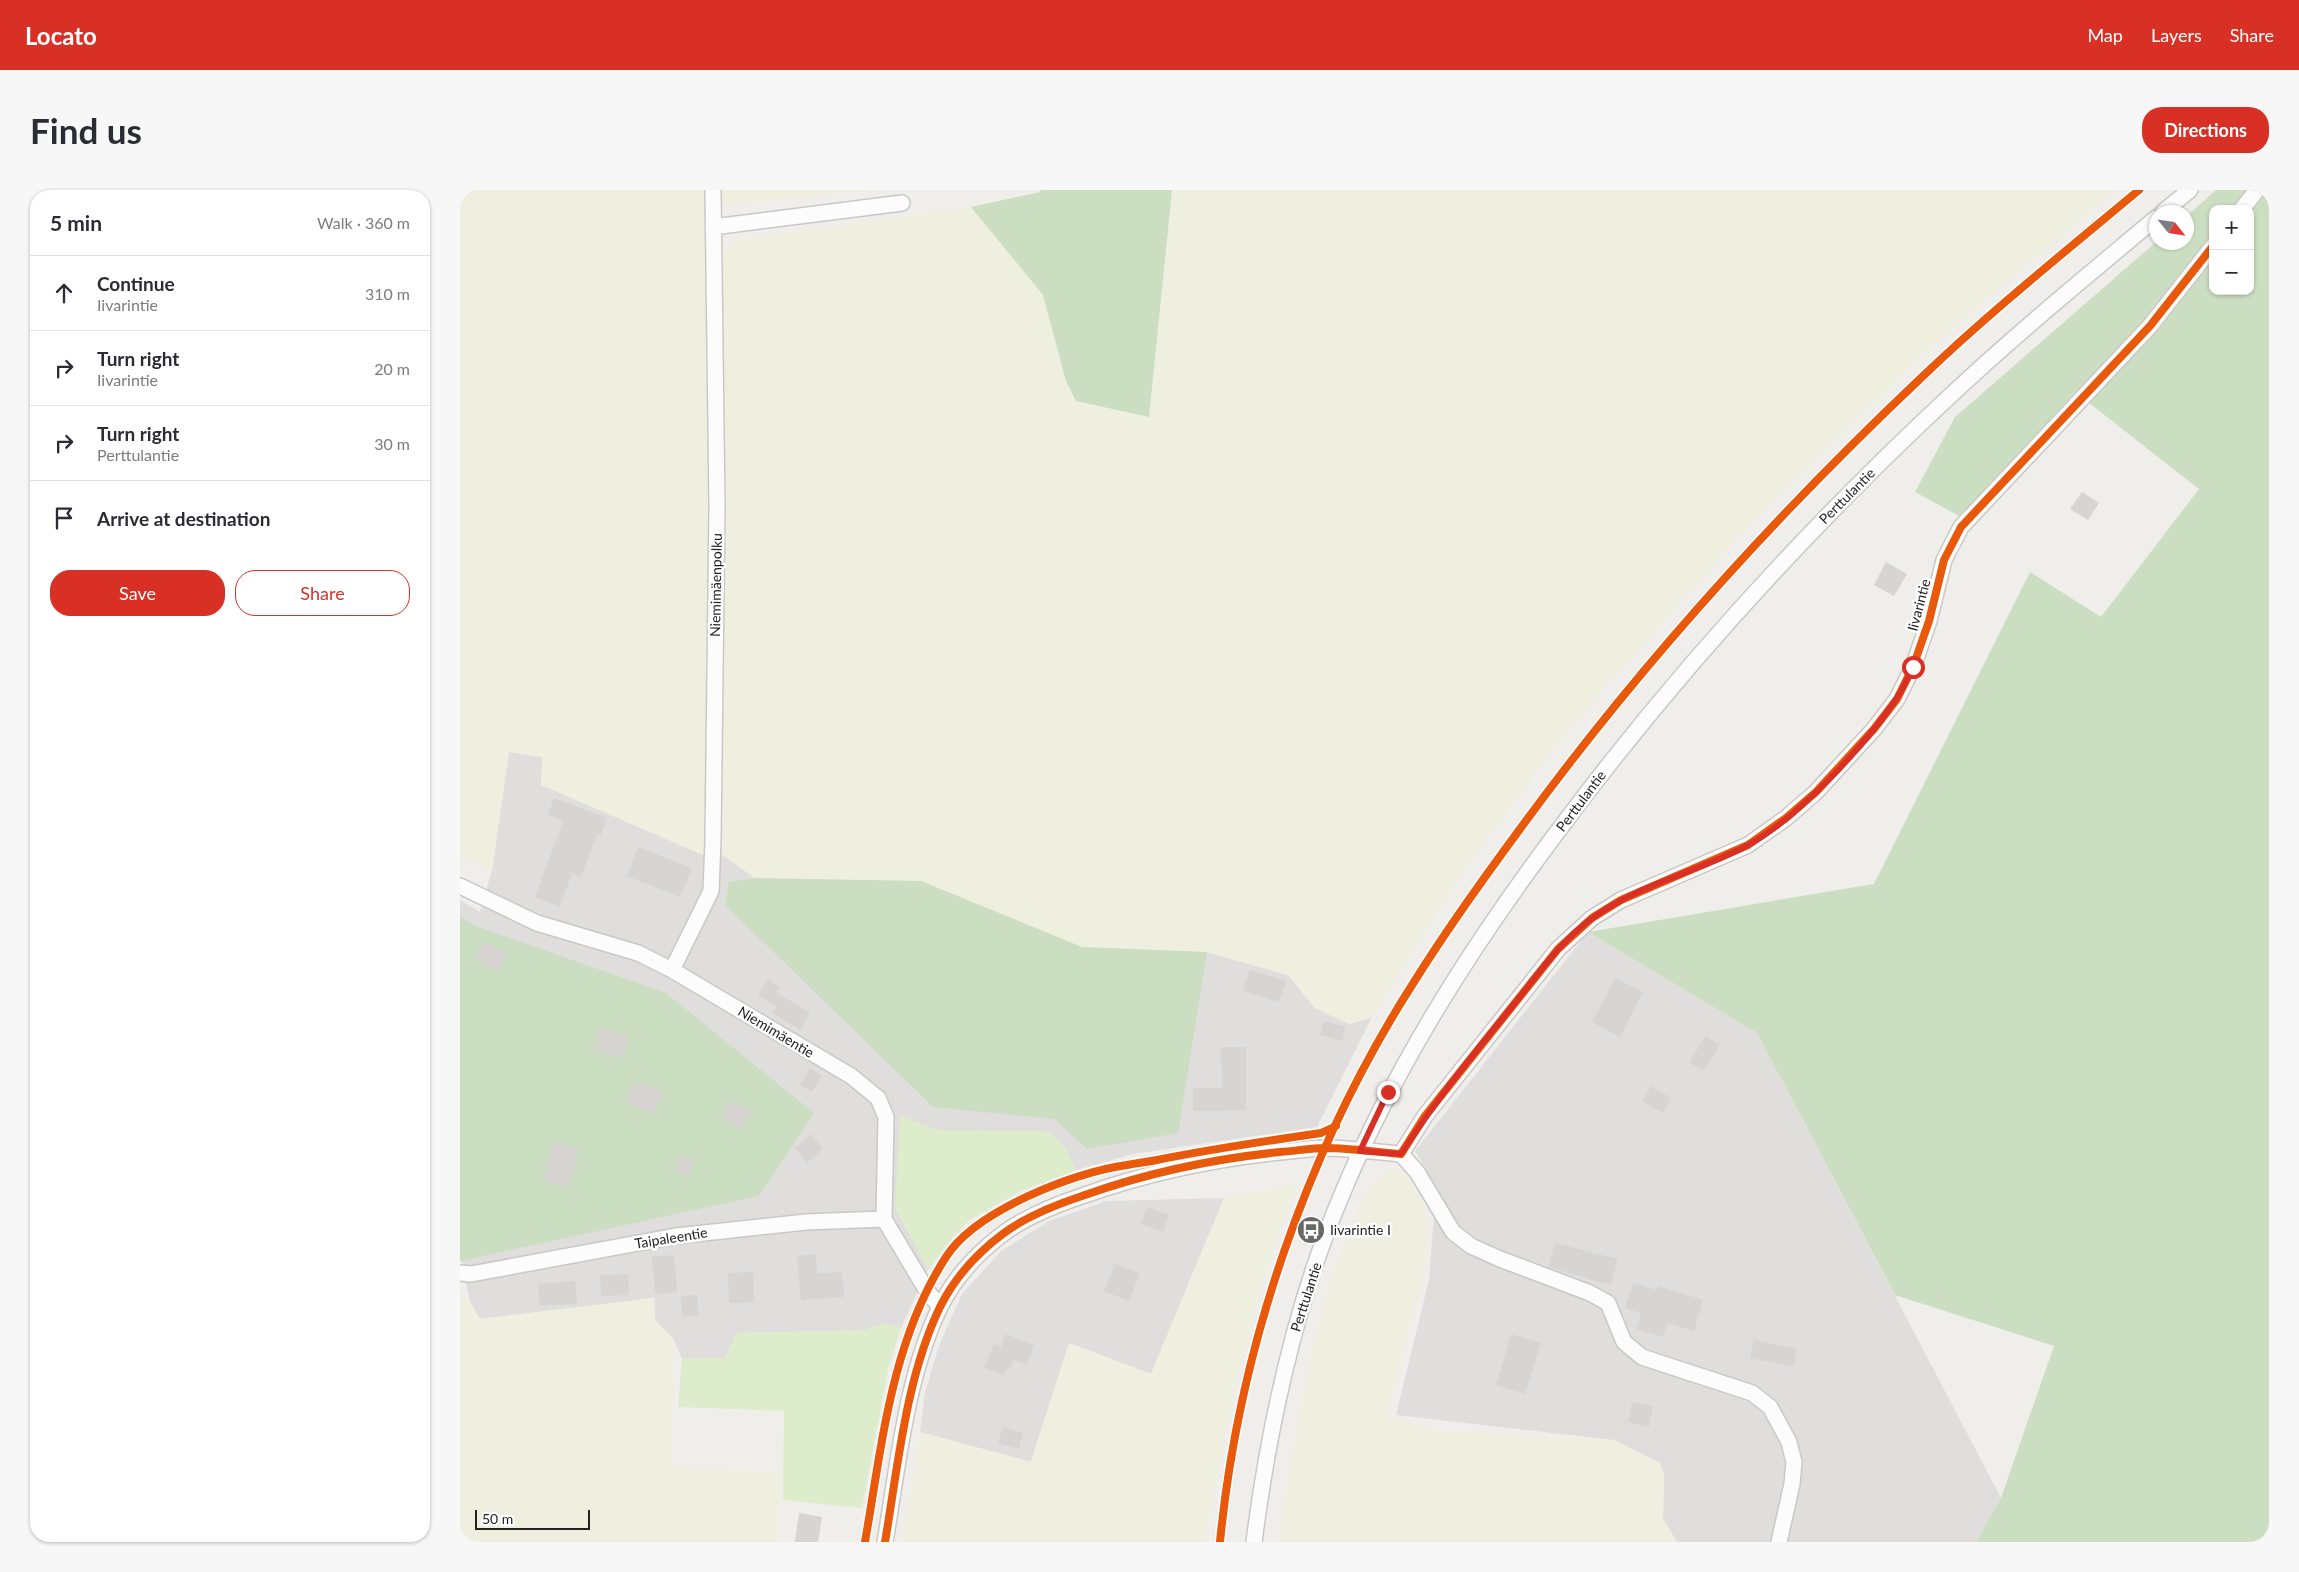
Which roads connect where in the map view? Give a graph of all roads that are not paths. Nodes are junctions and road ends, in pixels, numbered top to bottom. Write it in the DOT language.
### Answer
graph roads {
  1 [pos="713,190"];
  2 [pos="2190,190"];
  3 [pos="2257,190"];
  4 [pos="902,203"];
  5 [pos="2172,205"];
  6 [pos="2245,205"];
  7 [pos="2149,224"];
  8 [pos="713,227"];
  9 [pos="2210,250"];
  10 [pos="460,886"];
  11 [pos="672,970"];
  12 [pos="1360,1151"];
  13 [pos="1401,1154"];
  14 [pos="884,1219"];
  15 [pos="460,1273"];
  16 [pos="940,1307"];
  17 [pos="885,1542"];
  18 [pos="1254,1542"];
  19 [pos="1779,1542"];
  1 -- 8 [label="street, Niemimäenpolku"];
  2 -- 5 [label="street"];
  3 -- 6 [label="street"];
  4 -- 8 [label="street"];
  7 -- 12 [label="street, Perttulantie"];
  8 -- 11 [label="street, Niemimäenpolku"];
  9 -- 13 [label="street, Iivarintie"];
  10 -- 11 [label="street, Niemimäentie"];
  11 -- 14 [label="street, Niemimäentie"];
  12 -- 13 [label="street"];
  12 -- 16 [label="street"];
  12 -- 18 [label="street, Perttulantie"];
  13 -- 19 [label="street"];
  14 -- 15 [label="street, Taipaleentie"];
  14 -- 16 [label="street"];
  16 -- 17 [label="street"];
}
